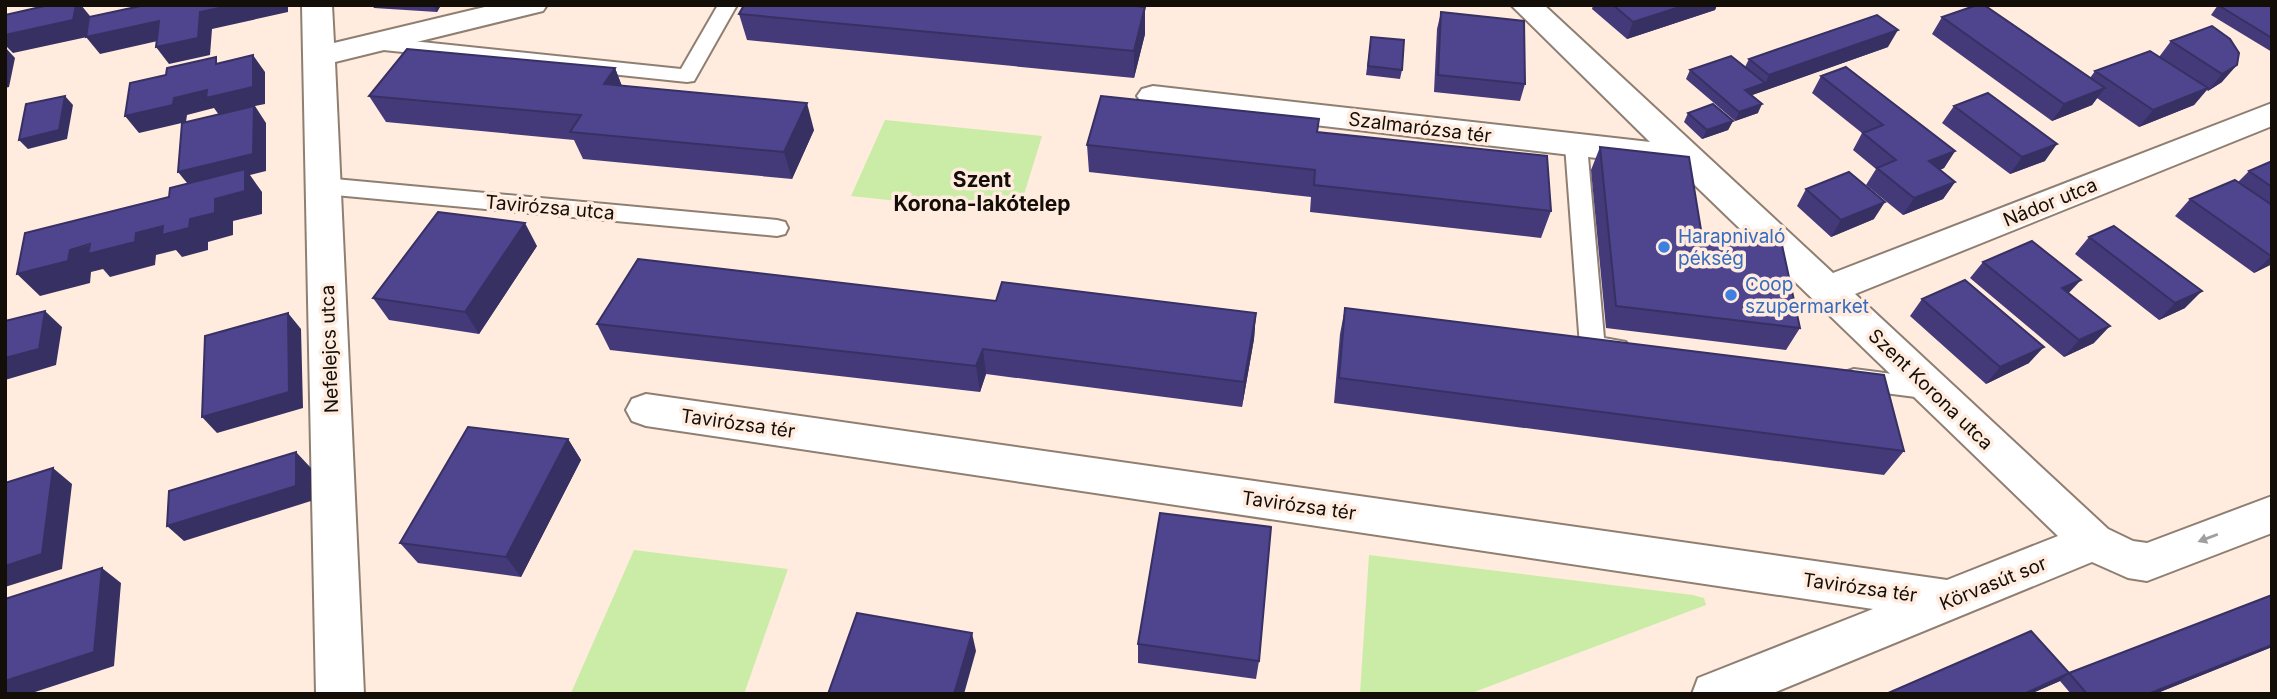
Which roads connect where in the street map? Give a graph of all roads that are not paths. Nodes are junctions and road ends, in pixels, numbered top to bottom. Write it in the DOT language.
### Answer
graph roads {
  1 [pos="317,5"];
  2 [pos="532,5"];
  3 [pos="728,5"];
  4 [pos="1526,5"];
  5 [pos="374,43"];
  6 [pos="319,56"];
  7 [pos="1153,96"];
  8 [pos="2272,114"];
  9 [pos="1576,145"];
  10 [pos="1687,157"];
  11 [pos="324,186"];
  12 [pos="776,228"];
  13 [pos="1828,290"];
  14 [pos="1646,353"];
  15 [pos="1836,377"];
  16 [pos="1931,389"];
  17 [pos="646,410"];
  18 [pos="2272,514"];
  19 [pos="2093,542"];
  20 [pos="1952,601"];
  21 [pos="340,694"];
  22 [pos="1715,694"];
  1 -- 6 [label="street, Nefelejcs utca"];
  2 -- 5 [label="street"];
  3 -- 5 [label="lane"];
  4 -- 10 [label="street, Szent Korona utca"];
  5 -- 6 [label="street"];
  6 -- 11 [label="street, Nefelejcs utca"];
  7 -- 9 [label="street, Szalmarózsa tér"];
  8 -- 13 [label="street, Nádor utca"];
  9 -- 10 [label="street, Szalmarózsa tér"];
  9 -- 14 [label="lane"];
  10 -- 13 [label="street, Szent Korona utca"];
  11 -- 12 [label="lane, Tavirózsa utca"];
  11 -- 21 [label="street, Nefelejcs utca"];
  13 -- 16 [label="street, Szent Korona utca"];
  15 -- 16 [label="lane"];
  16 -- 19 [label="street, Szent Korona utca"];
  17 -- 20 [label="street, Tavirózsa tér"];
  18 -- 19 [label="street, one-way"];
  19 -- 20 [label="street, Körvasút sor"];
  20 -- 22 [label="street, Körvasút sor"];
}
